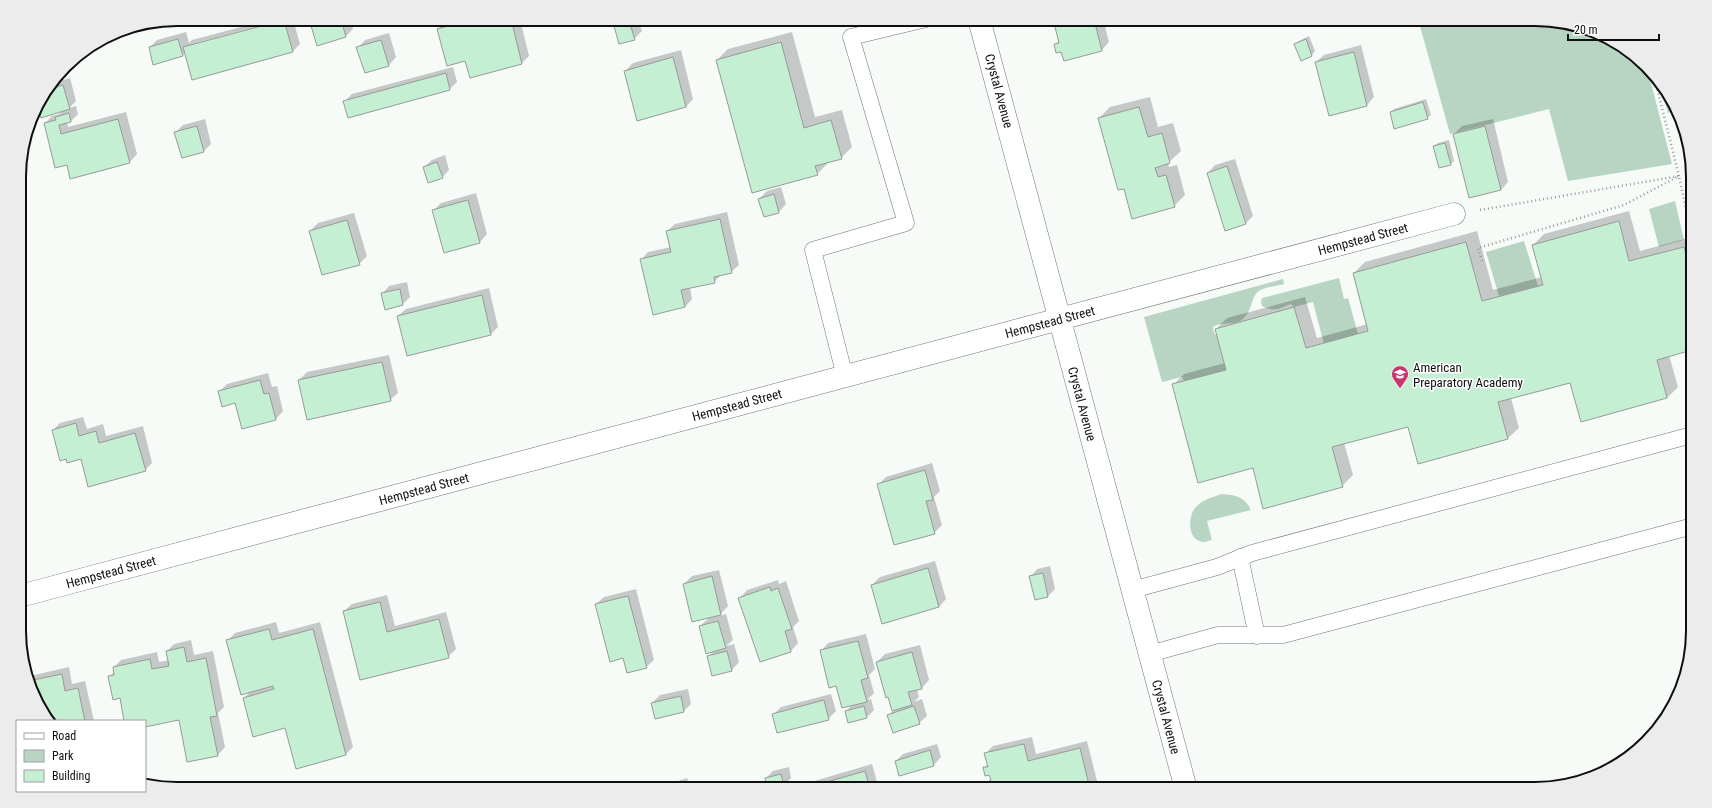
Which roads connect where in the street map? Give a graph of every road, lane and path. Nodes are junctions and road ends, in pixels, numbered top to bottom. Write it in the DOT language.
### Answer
graph roads {
  1 [pos="897,26"];
  2 [pos="981,26"];
  3 [pos="1657,88"];
  4 [pos="1679,176"];
  5 [pos="1686,209"];
  6 [pos="1480,210"];
  7 [pos="1454,214"];
  8 [pos="1482,261"];
  9 [pos="1060,320"];
  10 [pos="845,377"];
  11 [pos="1686,437"];
  12 [pos="1686,528"];
  13 [pos="1240,557"];
  14 [pos="1132,590"];
  15 [pos="26,594"];
  16 [pos="1257,636"];
  17 [pos="1149,654"];
  18 [pos="1184,782"];
  1 -- 10 [label="lane"];
  2 -- 9 [label="street, Crystal Avenue"];
  3 -- 4 [label="path"];
  4 -- 5 [label="path"];
  4 -- 6 [label="path"];
  4 -- 8 [label="path"];
  7 -- 9 [label="street, Hempstead Street"];
  9 -- 10 [label="street, Hempstead Street"];
  9 -- 14 [label="street, Crystal Avenue"];
  10 -- 15 [label="street, Hempstead Street"];
  11 -- 13 [label="lane"];
  12 -- 16 [label="lane"];
  13 -- 14 [label="lane"];
  13 -- 16 [label="lane"];
  14 -- 17 [label="street, Crystal Avenue"];
  16 -- 17 [label="lane"];
  17 -- 18 [label="street, Crystal Avenue"];
}
